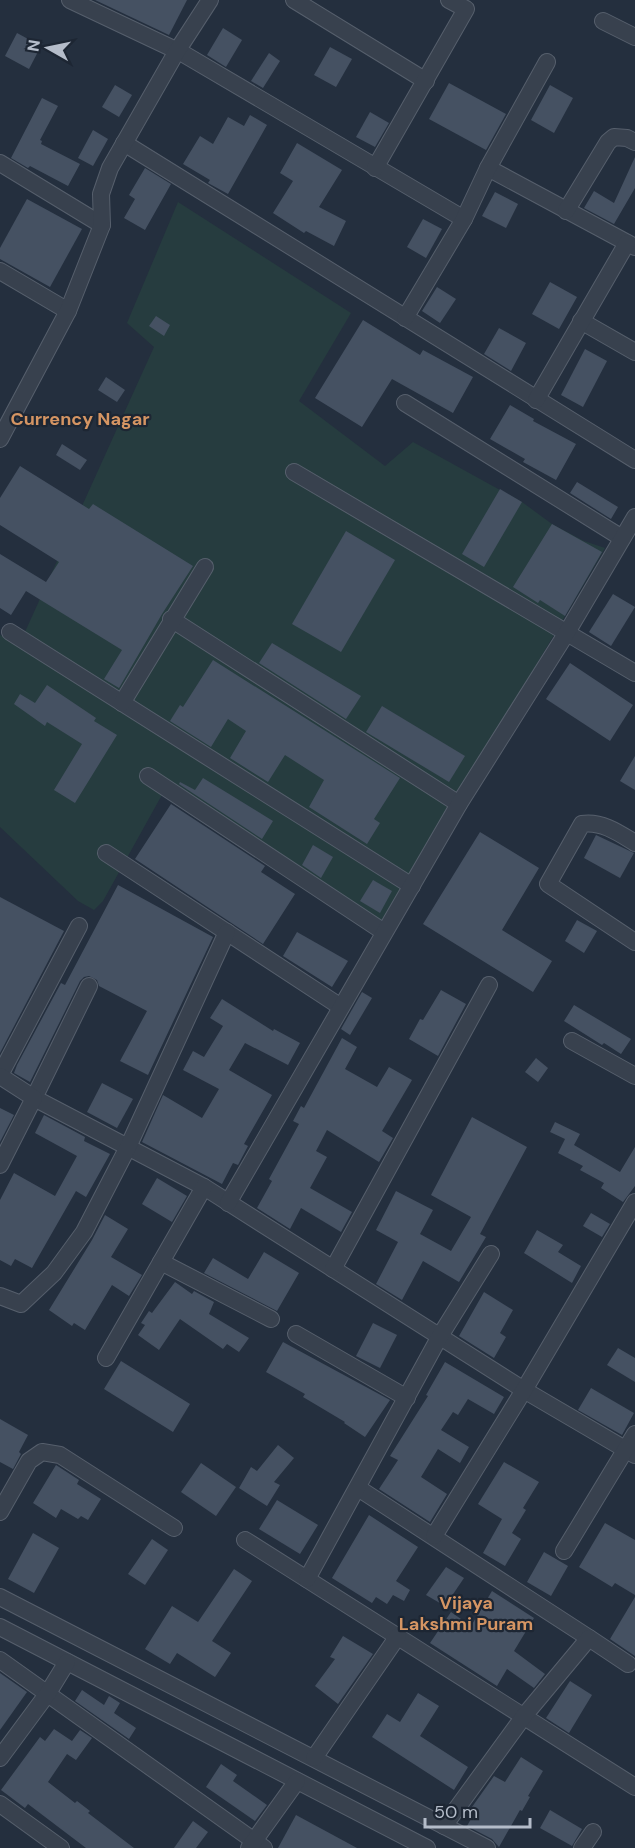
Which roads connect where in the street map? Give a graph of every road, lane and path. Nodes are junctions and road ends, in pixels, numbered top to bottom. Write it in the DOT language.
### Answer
graph roads {
  1 [pos="70,0"];
  2 [pos="210,0"];
  3 [pos="449,0"];
  4 [pos="304,2"];
  5 [pos="603,21"];
  6 [pos="635,37"];
  7 [pos="180,52"];
  8 [pos="547,62"];
  9 [pos="426,81"];
  10 [pos="635,142"];
  11 [pos="124,143"];
  12 [pos="0,164"];
  13 [pos="375,168"];
  14 [pos="488,168"];
  15 [pos="566,211"];
  16 [pos="464,219"];
  17 [pos="102,225"];
  18 [pos="631,245"];
  19 [pos="0,271"];
  20 [pos="68,311"];
  21 [pos="405,318"];
  22 [pos="581,321"];
  23 [pos="635,352"];
  24 [pos="536,400"];
  25 [pos="405,404"];
  26 [pos="0,437"];
  27 [pos="635,460"];
  28 [pos="294,472"];
  29 [pos="635,517"];
  30 [pos="622,538"];
  31 [pos="205,567"];
  32 [pos="171,619"];
  33 [pos="10,632"];
  34 [pos="566,634"];
  35 [pos="635,673"];
  36 [pos="122,703"];
  37 [pos="148,776"];
  38 [pos="459,804"];
  39 [pos="635,843"];
  40 [pos="106,853"];
  41 [pos="412,886"];
  42 [pos="79,926"];
  43 [pos="227,932"];
  44 [pos="384,932"];
  45 [pos="635,942"];
  46 [pos="489,985"];
  47 [pos="89,986"];
  48 [pos="340,1007"];
  49 [pos="572,1041"];
  50 [pos="0,1075"];
  51 [pos="635,1076"];
  52 [pos="34,1098"];
  53 [pos="128,1147"];
  54 [pos="0,1165"];
  55 [pos="204,1187"];
  56 [pos="635,1202"];
  57 [pos="228,1203"];
  58 [pos="491,1254"];
  59 [pos="161,1262"];
  60 [pos="333,1269"];
  61 [pos="0,1296"];
  62 [pos="270,1319"];
  63 [pos="296,1334"];
  64 [pos="440,1336"];
  65 [pos="106,1358"];
  66 [pos="524,1390"];
  67 [pos="407,1398"];
  68 [pos="635,1434"];
  69 [pos="630,1452"];
  70 [pos="358,1488"];
  71 [pos="0,1512"];
  72 [pos="174,1528"];
  73 [pos="434,1536"];
  74 [pos="246,1540"];
  75 [pos="564,1551"];
  76 [pos="306,1579"];
  77 [pos="0,1597"];
  78 [pos="0,1627"];
  79 [pos="399,1636"];
  80 [pos="589,1638"];
  81 [pos="0,1660"];
  82 [pos="67,1662"];
  83 [pos="628,1664"];
  84 [pos="48,1693"];
  85 [pos="524,1716"];
  86 [pos="0,1758"];
  87 [pos="314,1758"];
  88 [pos="297,1781"];
  89 [pos="635,1787"];
  90 [pos="0,1804"];
  91 [pos="444,1826"];
  92 [pos="593,1832"];
  93 [pos="255,1846"];
  94 [pos="62,1848"];
  95 [pos="427,1848"];
  96 [pos="488,1848"];
  97 [pos="582,1848"];
  1 -- 7 [label="street"];
  2 -- 7 [label="street"];
  3 -- 9 [label="street"];
  4 -- 9 [label="street"];
  5 -- 6 [label="street"];
  7 -- 11 [label="street"];
  7 -- 13 [label="street"];
  8 -- 14 [label="street"];
  9 -- 13 [label="street"];
  10 -- 15 [label="street"];
  11 -- 17 [label="street"];
  11 -- 21 [label="street"];
  12 -- 17 [label="street"];
  13 -- 16 [label="street"];
  14 -- 15 [label="street"];
  14 -- 16 [label="street"];
  15 -- 18 [label="street"];
  16 -- 21 [label="street"];
  17 -- 20 [label="street"];
  18 -- 22 [label="street"];
  19 -- 20 [label="street"];
  20 -- 26 [label="street"];
  21 -- 24 [label="street"];
  22 -- 23 [label="street"];
  22 -- 24 [label="street"];
  24 -- 27 [label="street"];
  25 -- 30 [label="street"];
  28 -- 34 [label="street"];
  29 -- 30 [label="street"];
  30 -- 34 [label="street"];
  31 -- 32 [label="street"];
  32 -- 36 [label="street"];
  32 -- 38 [label="street"];
  33 -- 36 [label="street"];
  34 -- 35 [label="street"];
  34 -- 38 [label="street"];
  36 -- 41 [label="street"];
  37 -- 44 [label="street"];
  38 -- 41 [label="street"];
  39 -- 45 [label="street"];
  40 -- 43 [label="street"];
  41 -- 44 [label="street"];
  42 -- 50 [label="street"];
  43 -- 48 [label="street"];
  43 -- 53 [label="street"];
  44 -- 48 [label="street"];
  46 -- 60 [label="street"];
  47 -- 52 [label="street"];
  48 -- 57 [label="street"];
  49 -- 51 [label="street"];
  50 -- 52 [label="street"];
  52 -- 53 [label="street"];
  52 -- 54 [label="street"];
  53 -- 55 [label="street"];
  53 -- 61 [label="street"];
  55 -- 57 [label="street"];
  55 -- 59 [label="street"];
  56 -- 66 [label="street"];
  57 -- 60 [label="street"];
  58 -- 64 [label="street"];
  59 -- 62 [label="street"];
  59 -- 65 [label="street"];
  60 -- 64 [label="street"];
  63 -- 67 [label="street"];
  64 -- 66 [label="street"];
  64 -- 67 [label="street"];
  66 -- 69 [label="street"];
  66 -- 73 [label="street"];
  67 -- 70 [label="street"];
  68 -- 69 [label="street"];
  69 -- 75 [label="street"];
  70 -- 73 [label="street"];
  70 -- 76 [label="street"];
  71 -- 72 [label="street"];
  73 -- 80 [label="street"];
  74 -- 76 [label="street"];
  76 -- 79 [label="street"];
  77 -- 87 [label="street"];
  78 -- 82 [label="street"];
  79 -- 85 [label="street"];
  79 -- 87 [label="street"];
  80 -- 83 [label="street"];
  80 -- 85 [label="street"];
  81 -- 84 [label="street"];
  82 -- 84 [label="street"];
  82 -- 88 [label="street"];
  84 -- 86 [label="street"];
  84 -- 93 [label="street"];
  85 -- 89 [label="street"];
  85 -- 91 [label="street"];
  87 -- 91 [label="street"];
  88 -- 93 [label="street"];
  88 -- 95 [label="street"];
  90 -- 94 [label="street"];
  91 -- 96 [label="street"];
  92 -- 97 [label="street"];
}
